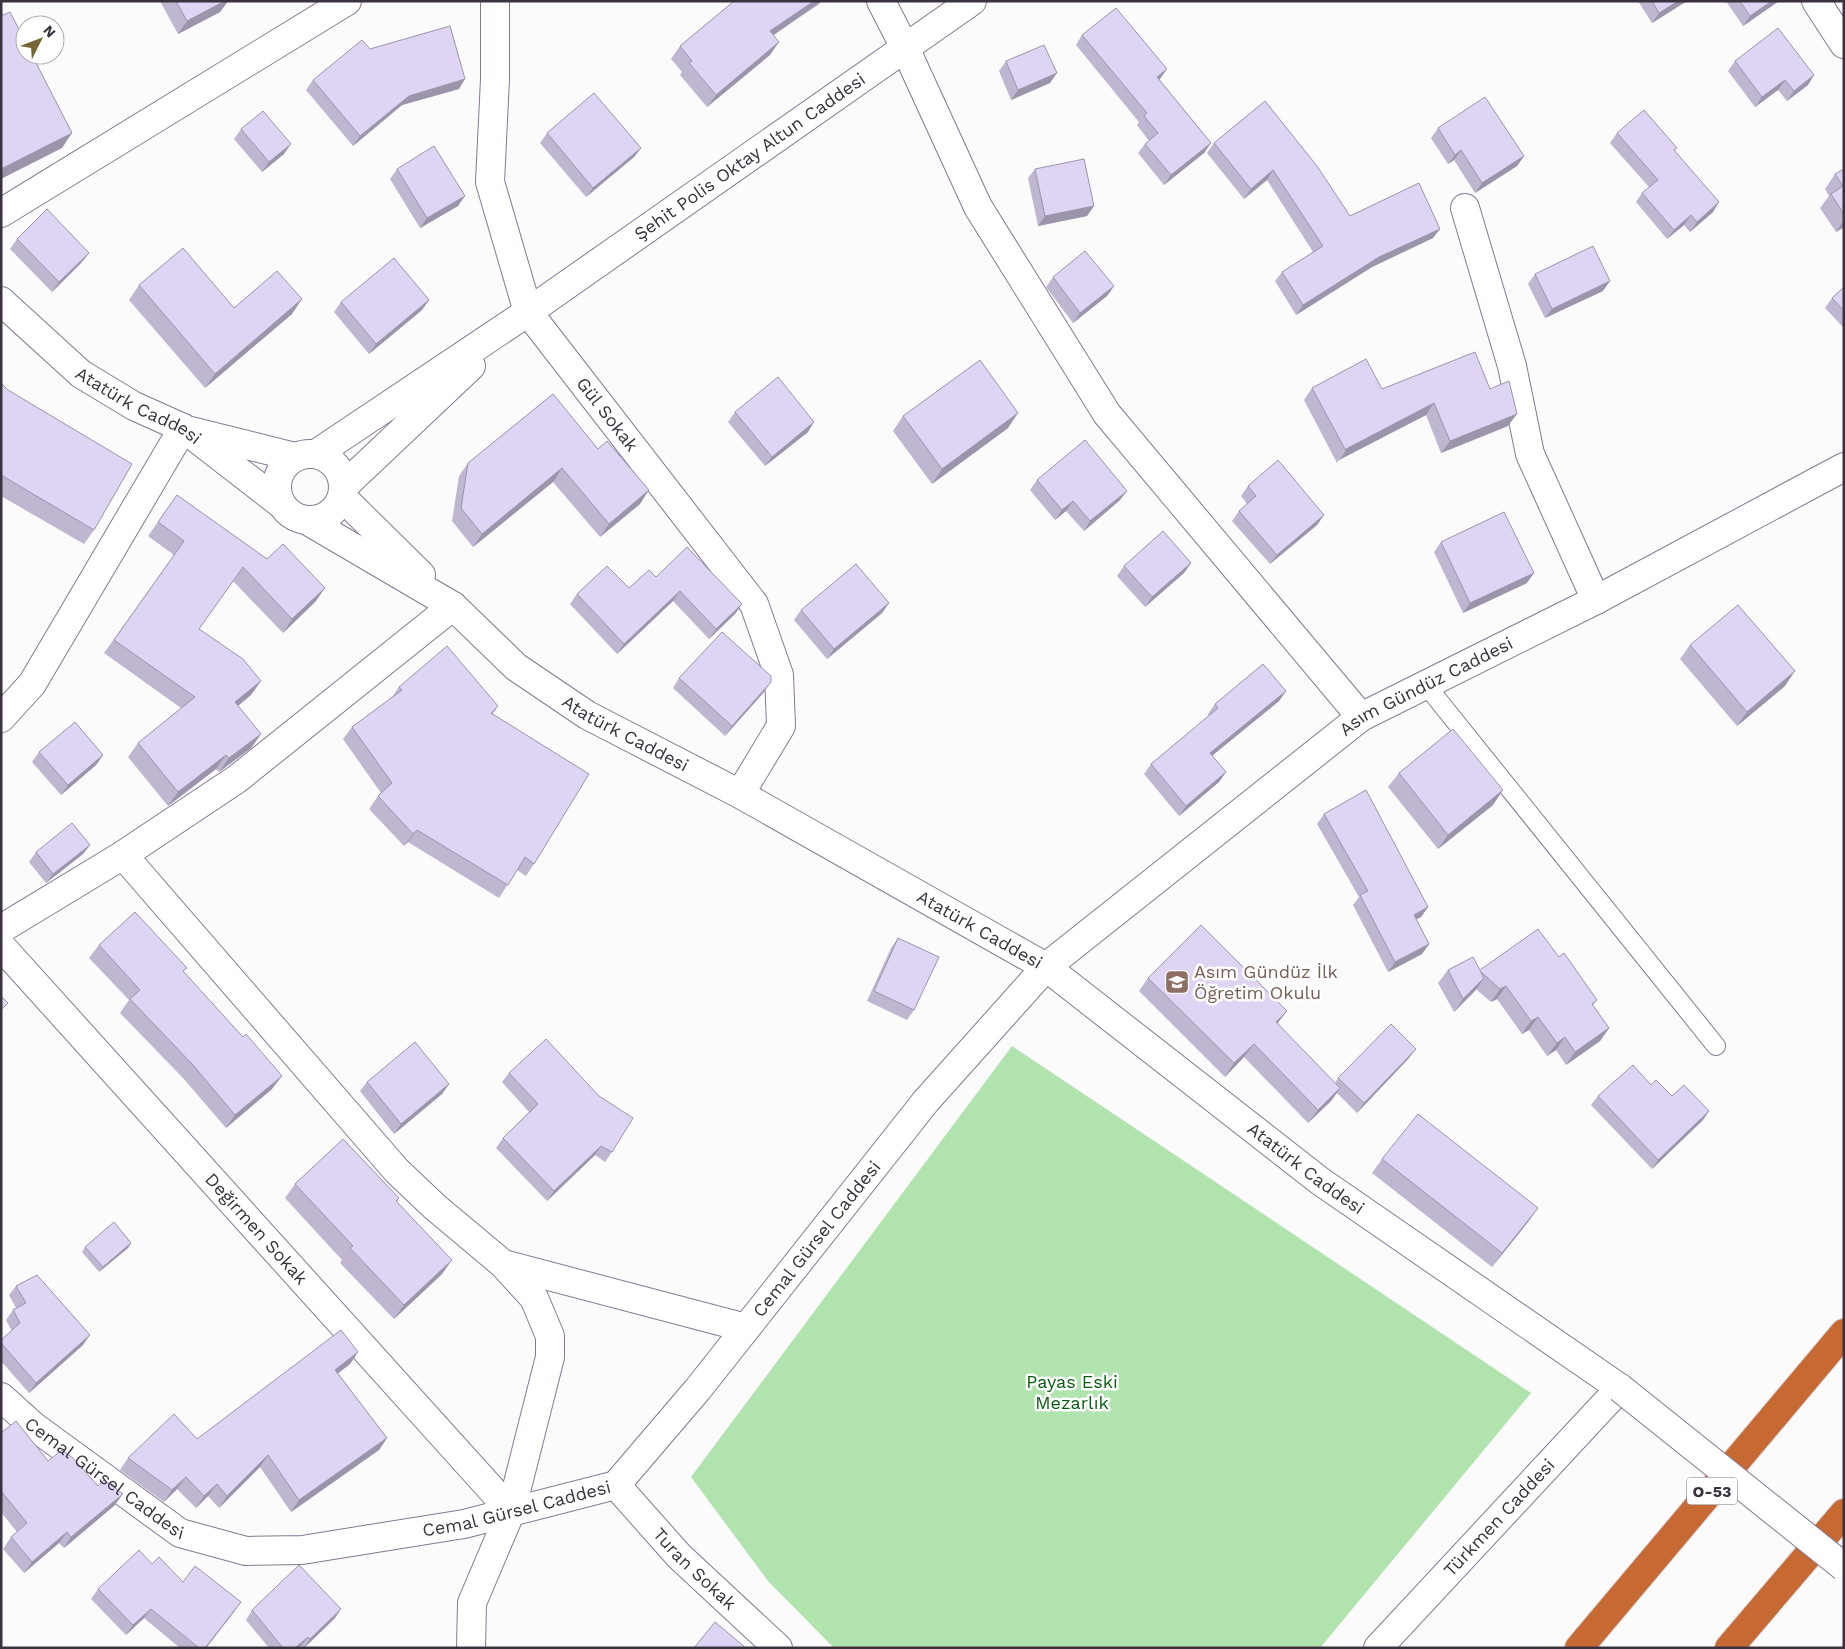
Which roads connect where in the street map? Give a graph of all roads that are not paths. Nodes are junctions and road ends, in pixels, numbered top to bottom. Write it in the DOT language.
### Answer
graph roads {
  1 [pos="347,1"];
  2 [pos="495,1"];
  3 [pos="881,1"];
  4 [pos="972,1"];
  5 [pos="1816,1"];
  6 [pos="1844,44"];
  7 [pos="906,50"];
  8 [pos="1465,208"];
  9 [pos="1,213"];
  10 [pos="1,301"];
  11 [pos="528,312"];
  12 [pos="182,428"];
  13 [pos="306,456"];
  14 [pos="1844,467"];
  15 [pos="343,492"];
  16 [pos="281,504"];
  17 [pos="308,521"];
  18 [pos="1596,600"];
  19 [pos="453,606"];
  20 [pos="1426,685"];
  21 [pos="1,718"];
  22 [pos="1360,718"];
  23 [pos="740,794"];
  24 [pos="123,855"];
  25 [pos="1,929"];
  26 [pos="1,946"];
  27 [pos="1046,967"];
  28 [pos="1716,1046"];
  29 [pos="503,1264"];
  30 [pos="746,1328"];
  31 [pos="1844,1333"];
  32 [pos="1620,1388"];
  33 [pos="1,1397"];
  34 [pos="616,1485"];
  35 [pos="511,1512"];
  36 [pos="1844,1513"];
  37 [pos="1844,1567"];
  38 [pos="471,1648"];
  39 [pos="778,1648"];
  40 [pos="1378,1648"];
  41 [pos="1578,1648"];
  42 [pos="1729,1648"];
  1 -- 9 [label="street"];
  2 -- 11 [label="street, Gül Sokak"];
  3 -- 7 [label="street"];
  4 -- 7 [label="street, Şehit Polis Oktay Altun Caddesi"];
  5 -- 6 [label="street"];
  7 -- 11 [label="street, Şehit Polis Oktay Altun Caddesi"];
  7 -- 22 [label="street"];
  8 -- 18 [label="street"];
  10 -- 12 [label="street, Atatürk Caddesi"];
  11 -- 13 [label="street, Şehit Polis Oktay Altun Caddesi"];
  11 -- 15 [label="street, Şehit Polis Oktay Altun Caddesi"];
  11 -- 23 [label="street, Gül Sokak"];
  12 -- 13 [label="street"];
  12 -- 16 [label="street, Atatürk Caddesi"];
  12 -- 21 [label="street"];
  13 -- 15 [label="street"];
  13 -- 16 [label="street"];
  14 -- 18 [label="street, Asım Gündüz Caddesi"];
  15 -- 17 [label="street"];
  15 -- 19 [label="street"];
  16 -- 17 [label="street"];
  17 -- 19 [label="street, Atatürk Caddesi"];
  18 -- 20 [label="street, Asım Gündüz Caddesi"];
  19 -- 23 [label="street, Atatürk Caddesi"];
  19 -- 24 [label="street"];
  20 -- 22 [label="street, Asım Gündüz Caddesi"];
  20 -- 28 [label="lane"];
  22 -- 27 [label="street, Asım Gündüz Caddesi"];
  23 -- 27 [label="street, Atatürk Caddesi"];
  24 -- 25 [label="street"];
  24 -- 29 [label="street"];
  26 -- 35 [label="street, Değirmen Sokak"];
  27 -- 30 [label="street, Cemal Gürsel Caddesi"];
  27 -- 32 [label="street, Atatürk Caddesi"];
  29 -- 30 [label="street"];
  29 -- 35 [label="street"];
  30 -- 34 [label="street, Cemal Gürsel Caddesi"];
  31 -- 41 [label="highway, O-53"];
  32 -- 37 [label="street, Atatürk Caddesi, bridge"];
  32 -- 40 [label="street, Türkmen Caddesi"];
  33 -- 35 [label="street, Cemal Gürsel Caddesi"];
  34 -- 35 [label="street, Cemal Gürsel Caddesi"];
  34 -- 39 [label="street, Turan Sokak"];
  35 -- 38 [label="street"];
  36 -- 42 [label="highway"];
}
